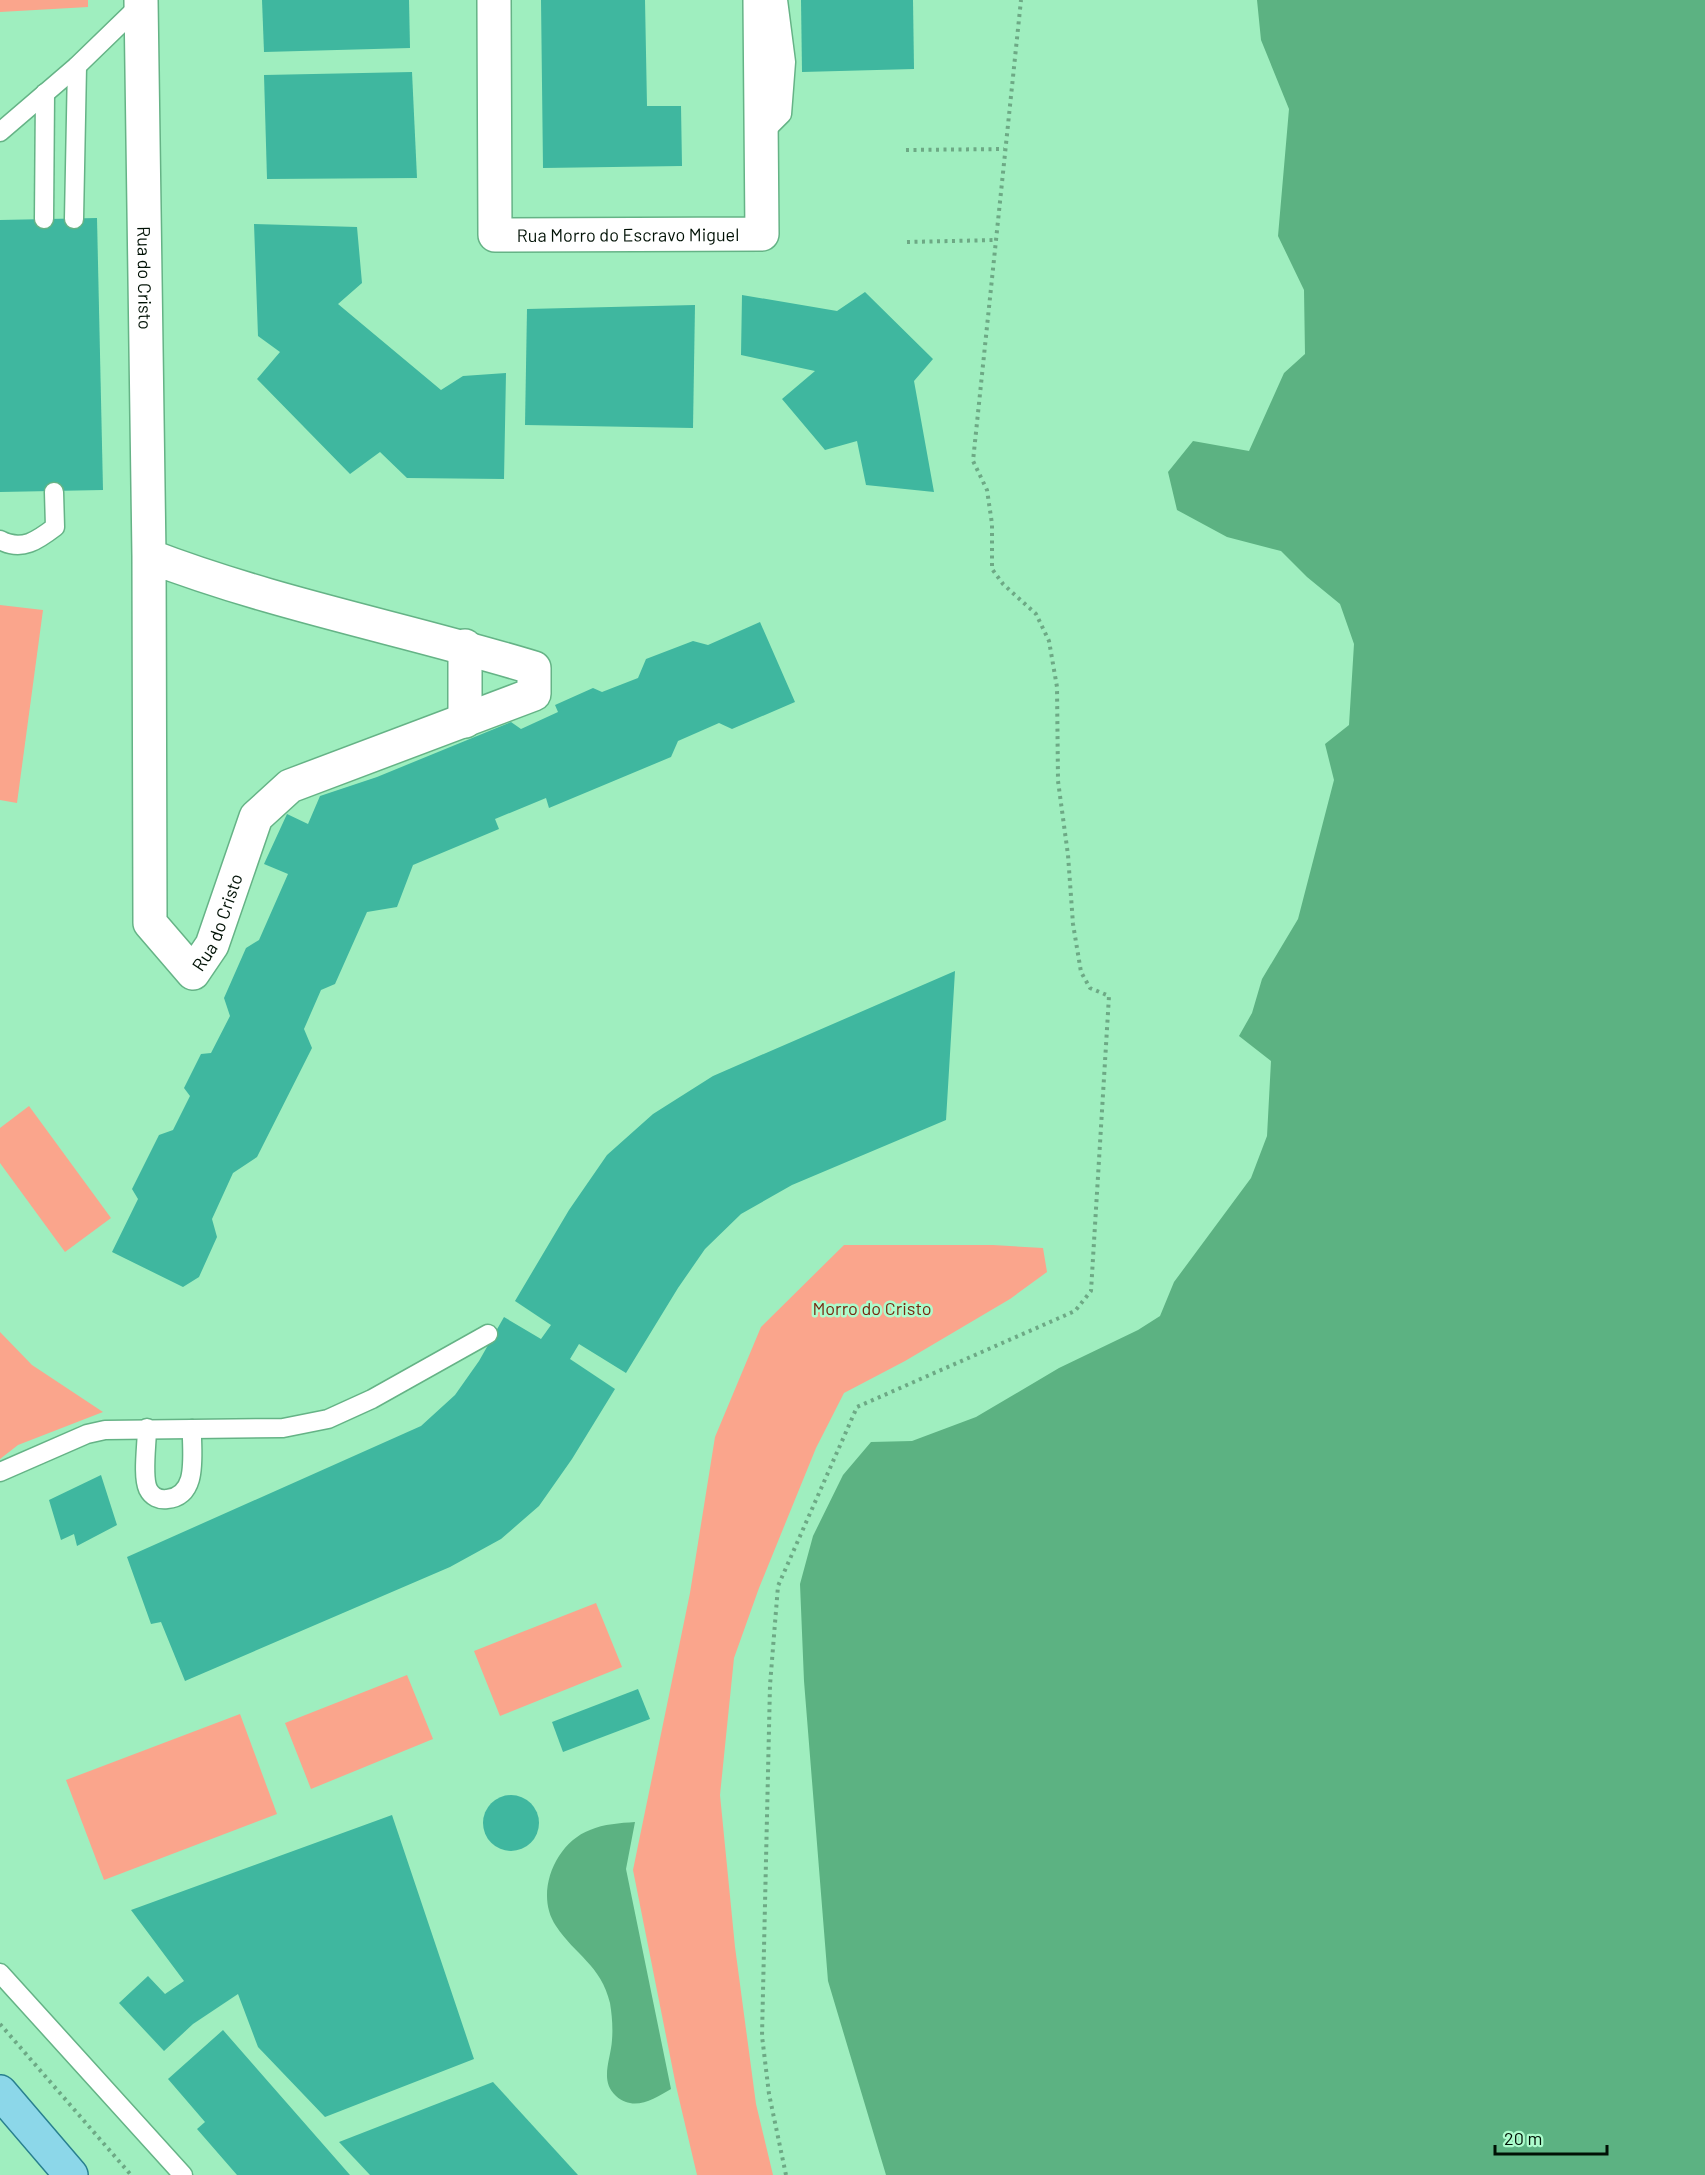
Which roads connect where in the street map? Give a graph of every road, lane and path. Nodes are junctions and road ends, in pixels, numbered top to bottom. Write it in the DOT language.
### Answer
graph roads {
  1 [pos="494,0"];
  2 [pos="760,0"];
  3 [pos="778,0"];
  4 [pos="1021,0"];
  5 [pos="141,2"];
  6 [pos="77,66"];
  7 [pos="45,93"];
  8 [pos="0,132"];
  9 [pos="761,135"];
  10 [pos="1004,149"];
  11 [pos="906,150"];
  12 [pos="44,219"];
  13 [pos="74,219"];
  14 [pos="995,240"];
  15 [pos="907,242"];
  16 [pos="54,492"];
  17 [pos="0,540"];
  18 [pos="149,556"];
  19 [pos="465,646"];
  20 [pos="465,721"];
  21 [pos="488,1334"];
  22 [pos="147,1428"];
  23 [pos="192,1429"];
  24 [pos="0,1472"];
  25 [pos="0,1973"];
  26 [pos="0,2024"];
  27 [pos="0,2092"];
  28 [pos="71,2175"];
  29 [pos="131,2175"];
  30 [pos="183,2175"];
  31 [pos="786,2175"];
  1 -- 9 [label="street, Rua Morro do Escravo Miguel"];
  2 -- 9 [label="street, Rua Morro do Escravo Miguel"];
  3 -- 9 [label="lane"];
  4 -- 10 [label="path"];
  5 -- 6 [label="lane"];
  5 -- 18 [label="street, Rua do Cristo"];
  6 -- 7 [label="lane"];
  6 -- 13 [label="lane"];
  7 -- 8 [label="lane"];
  7 -- 12 [label="lane"];
  10 -- 11 [label="path"];
  10 -- 14 [label="path"];
  14 -- 15 [label="path"];
  14 -- 31 [label="path"];
  16 -- 17 [label="lane"];
  18 -- 19 [label="street, Rua do Cristo"];
  18 -- 20 [label="street, Rua do Cristo"];
  19 -- 20 [label="street"];
  19 -- 20 [label="street, Rua do Cristo"];
  21 -- 23 [label="lane"];
  22 -- 23 [label="lane"];
  22 -- 23 [label="lane"];
  22 -- 24 [label="lane"];
  25 -- 30 [label="lane"];
  26 -- 29 [label="path"];
  27 -- 28 [label="main road"];
}
